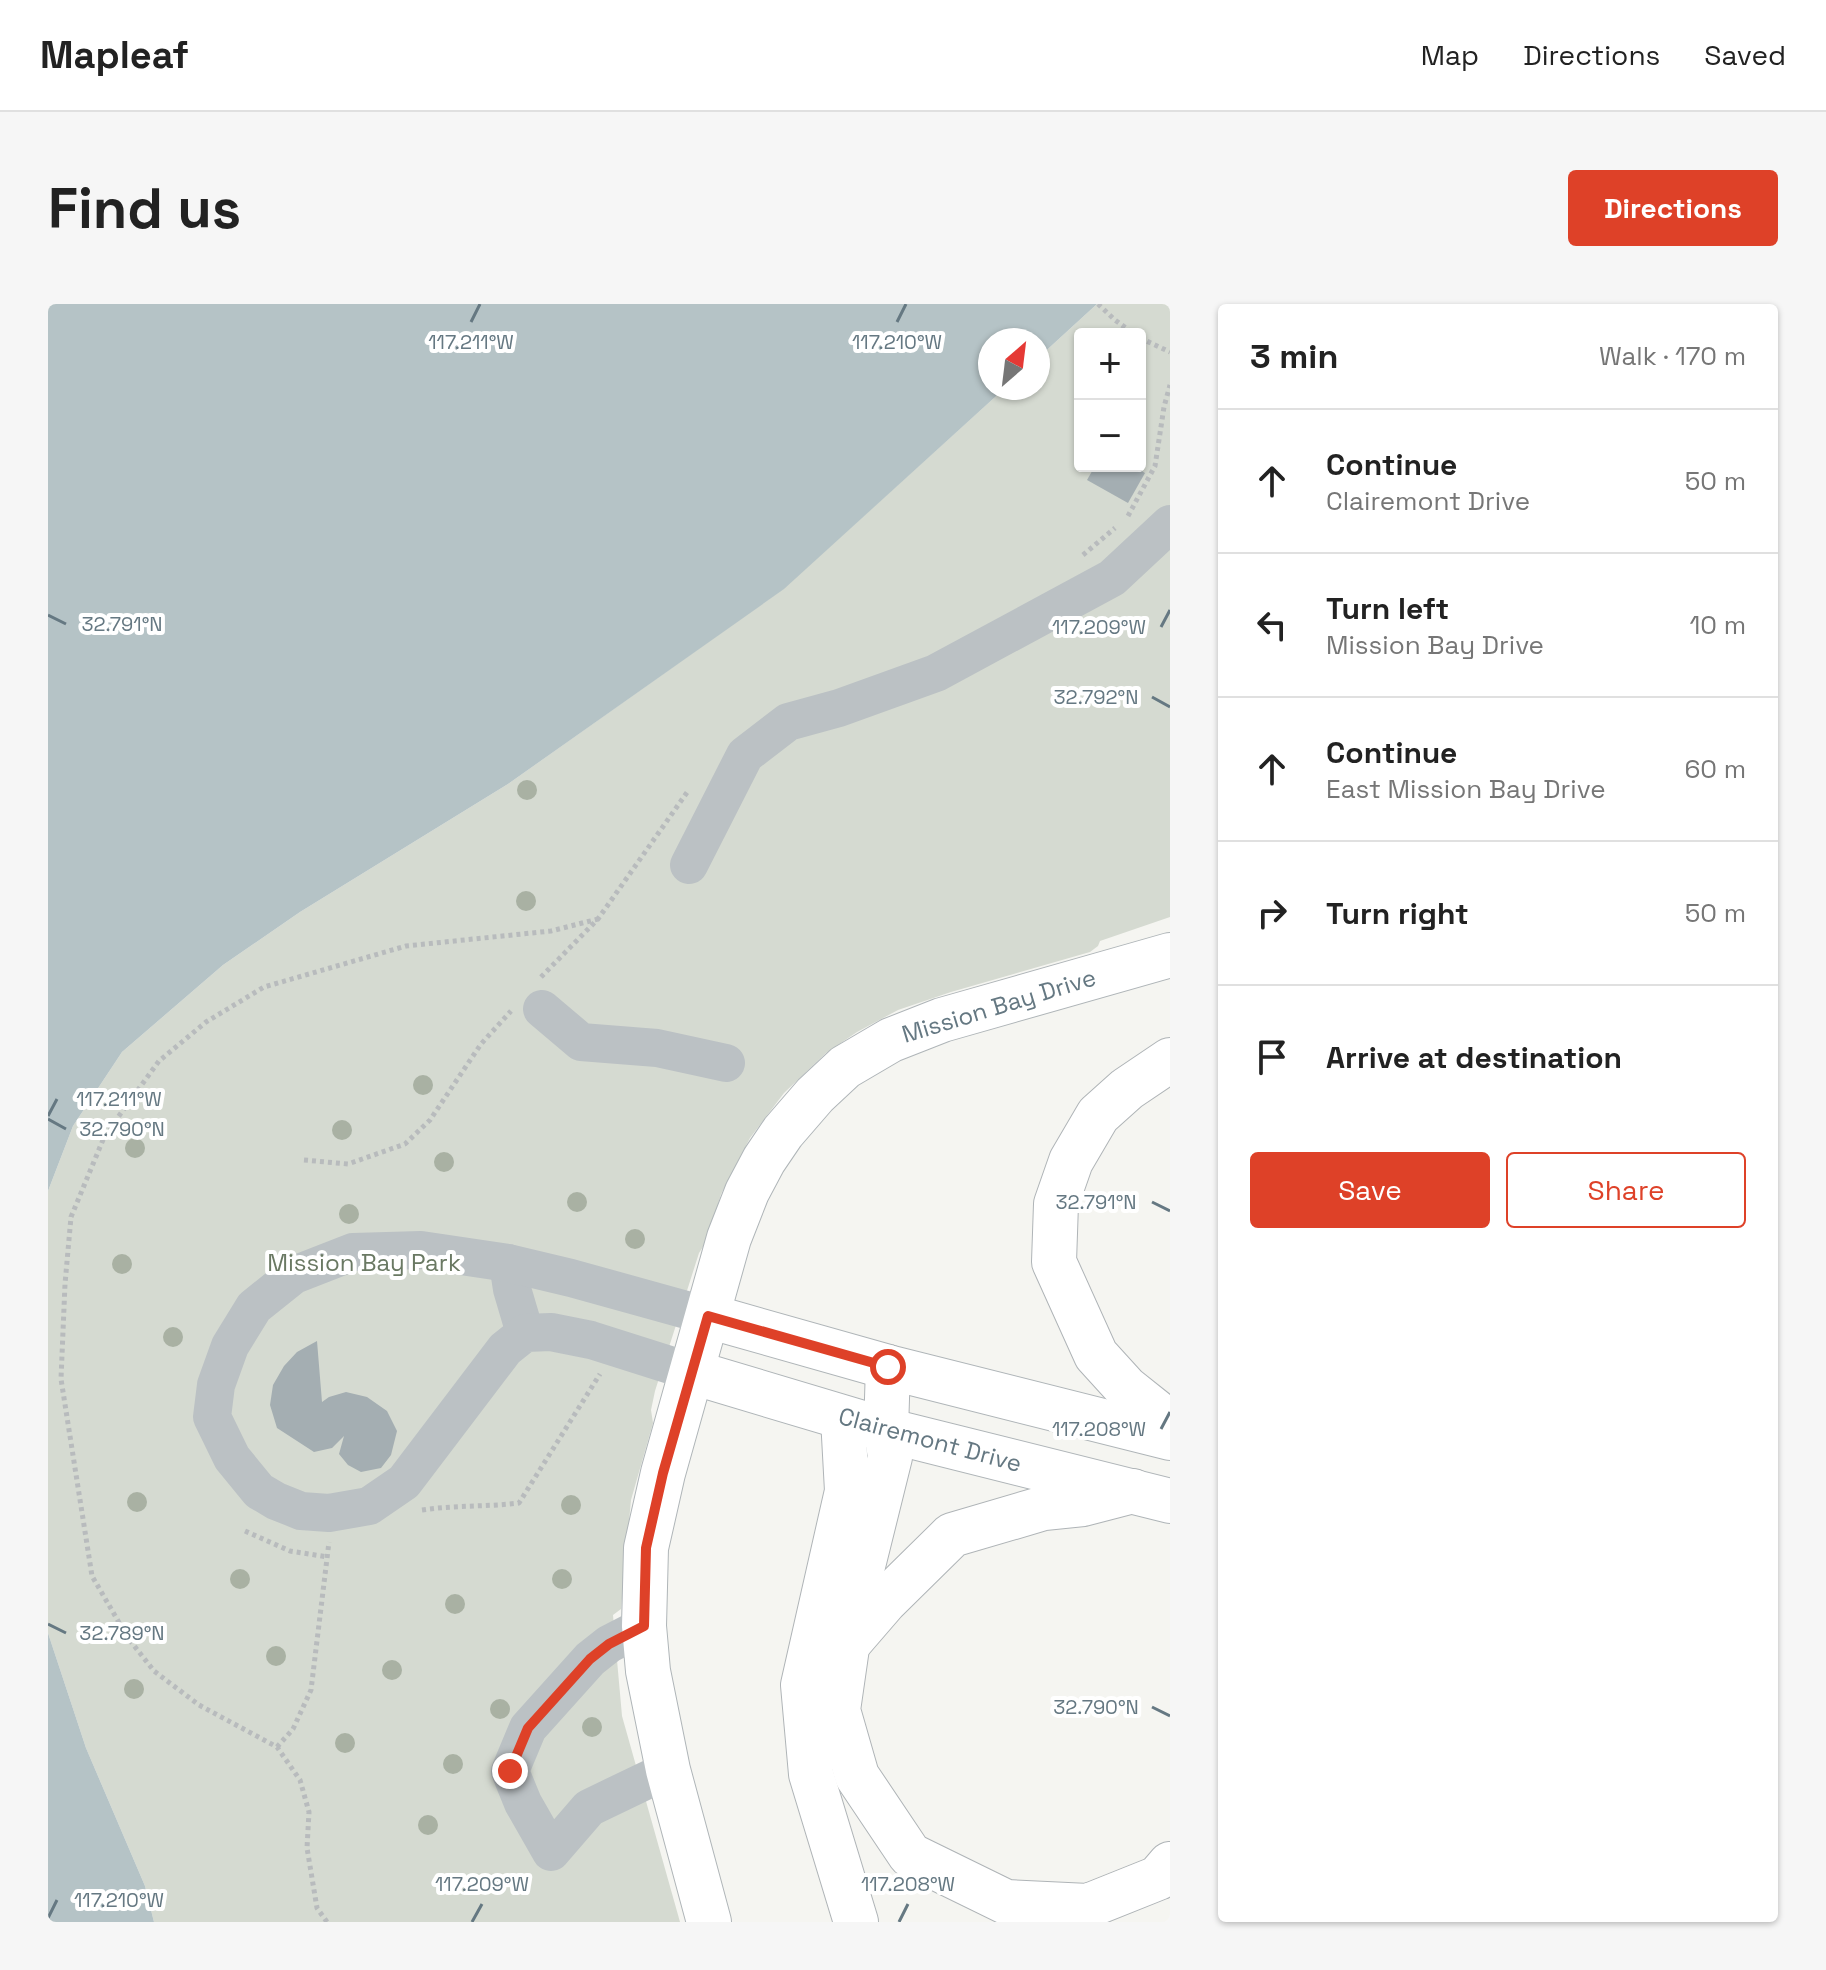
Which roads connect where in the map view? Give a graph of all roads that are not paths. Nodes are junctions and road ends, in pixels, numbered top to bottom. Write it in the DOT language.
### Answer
graph roads {
  1 [pos="1170,524"];
  2 [pos="689,865"];
  3 [pos="1170,955"];
  4 [pos="533,997"];
  5 [pos="1170,1060"];
  6 [pos="726,1063"];
  7 [pos="508,1263"];
  8 [pos="708,1316"];
  9 [pos="525,1333"];
  10 [pos="888,1367"];
  11 [pos="692,1372"];
  12 [pos="843,1418"];
  13 [pos="1170,1423"];
  14 [pos="886,1430"];
  15 [pos="1170,1438"];
  16 [pos="1151,1496"];
  17 [pos="644,1626"];
  18 [pos="847,1645"];
  19 [pos="668,1770"];
  20 [pos="1170,1864"];
  21 [pos="709,1922"];
  22 [pos="856,1922"];
  1 -- 2 [label="lane"];
  3 -- 8 [label="main road, Mission Bay Drive"];
  4 -- 6 [label="lane"];
  5 -- 13 [label="main road"];
  7 -- 8 [label="lane"];
  7 -- 9 [label="lane"];
  7 -- 9 [label="lane"];
  8 -- 10 [label="main road"];
  8 -- 11 [label="main road, Mission Bay Drive"];
  9 -- 11 [label="lane"];
  10 -- 14 [label="main road"];
  10 -- 15 [label="main road"];
  11 -- 12 [label="main road, Clairemont Drive"];
  11 -- 17 [label="main road, Mission Bay Drive"];
  12 -- 14 [label="main road, Clairemont Drive"];
  12 -- 22 [label="main road"];
  14 -- 16 [label="main road, Clairemont Drive"];
  14 -- 18 [label="main road"];
  16 -- 18 [label="main road"];
  17 -- 19 [label="main road, Mission Bay Drive"];
  17 -- 19 [label="lane"];
  18 -- 20 [label="main road"];
  19 -- 21 [label="main road, Mission Bay Drive"];
}
